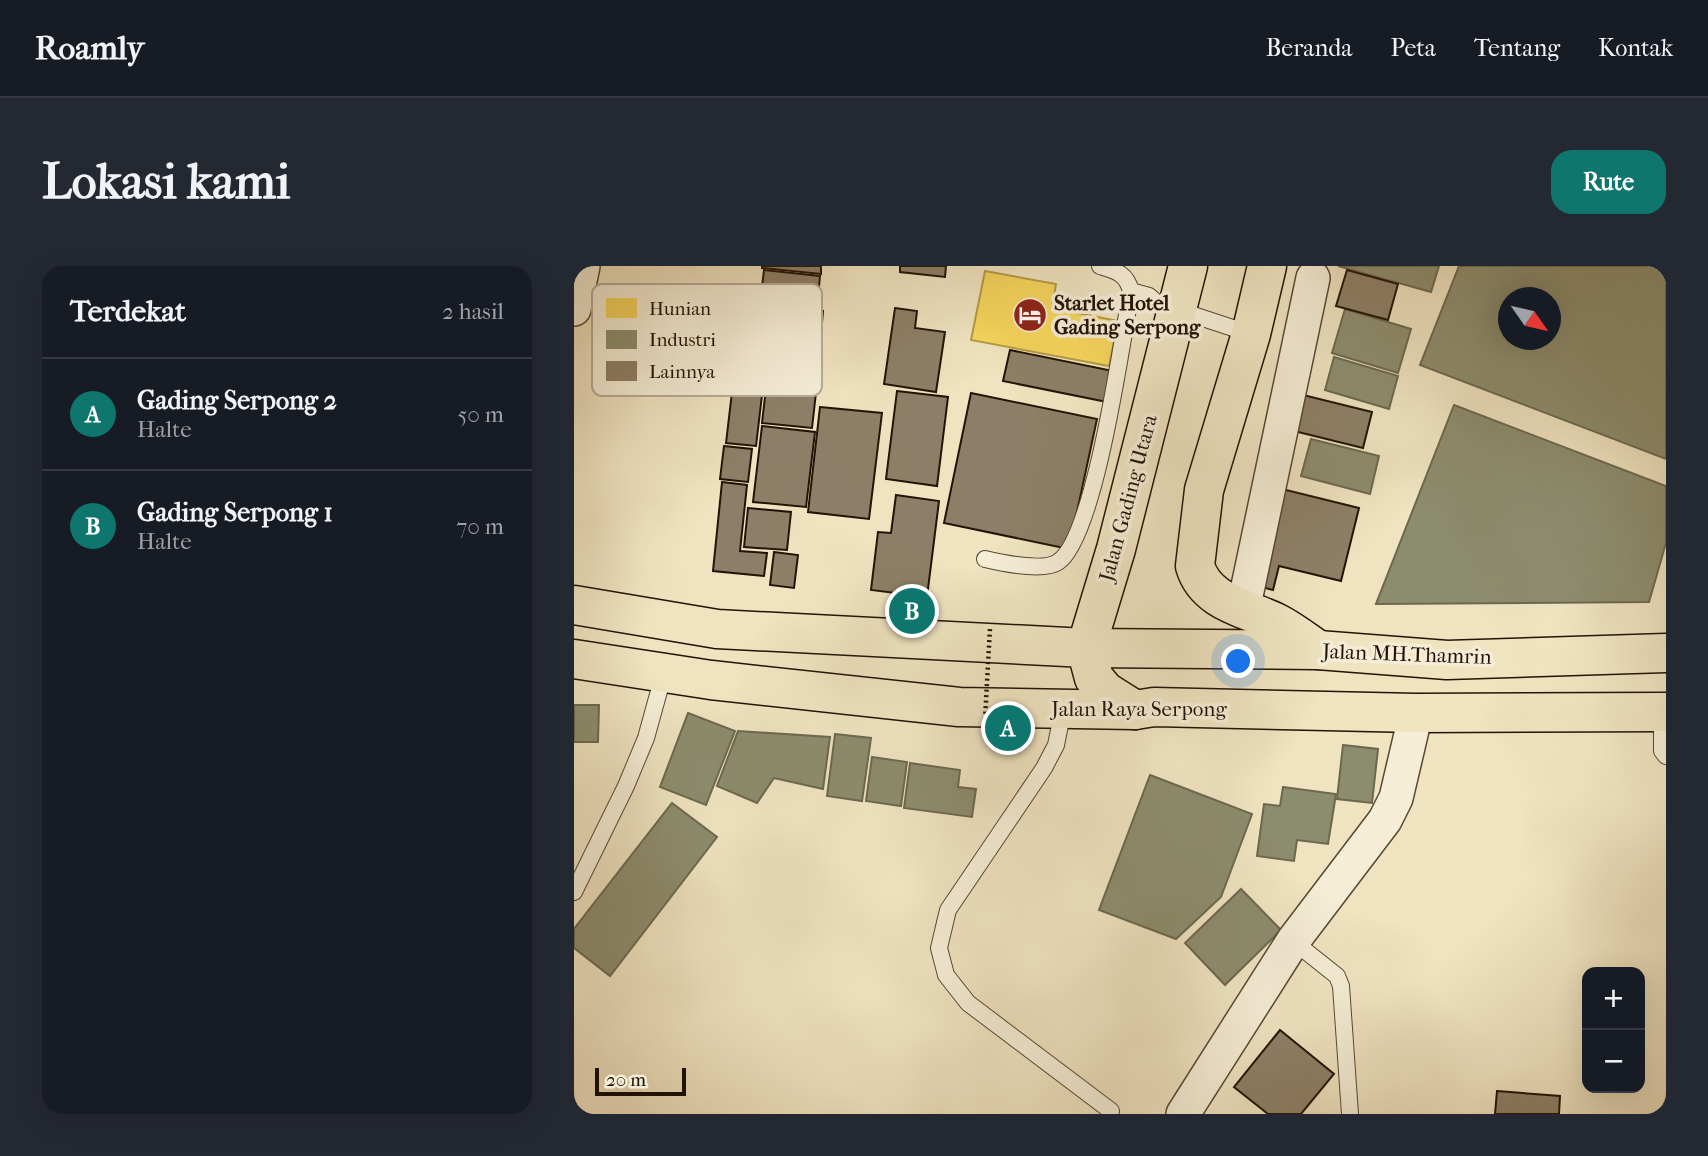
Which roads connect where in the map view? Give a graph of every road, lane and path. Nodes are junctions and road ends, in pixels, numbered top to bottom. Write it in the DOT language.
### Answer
graph roads {
  1 [pos="583,266"];
  2 [pos="1100,266"];
  3 [pos="1266,266"];
  4 [pos="1123,270"];
  5 [pos="1313,278"];
  6 [pos="1131,291"];
  7 [pos="1174,292"];
  8 [pos="574,309"];
  9 [pos="1251,334"];
  10 [pos="985,559"];
  11 [pos="574,605"];
  12 [pos="1243,610"];
  13 [pos="990,628"];
  14 [pos="1086,648"];
  15 [pos="1318,650"];
  16 [pos="1666,653"];
  17 [pos="574,659"];
  18 [pos="664,673"];
  19 [pos="1063,709"];
  20 [pos="1135,710"];
  21 [pos="1664,712"];
  22 [pos="1416,713"];
  23 [pos="985,719"];
  24 [pos="1666,756"];
  25 [pos="574,892"];
  26 [pos="1293,941"];
  27 [pos="1111,1111"];
  28 [pos="1183,1114"];
  29 [pos="1350,1114"];
  1 -- 8 [label="street"];
  2 -- 4 [label="lane"];
  3 -- 9 [label="main road"];
  4 -- 6 [label="lane"];
  5 -- 12 [label="street"];
  6 -- 7 [label="lane"];
  6 -- 10 [label="lane"];
  7 -- 9 [label="lane"];
  7 -- 14 [label="main road, Jalan Gading Utara"];
  9 -- 12 [label="main road"];
  11 -- 14 [label="main road"];
  12 -- 15 [label="main road"];
  13 -- 23 [label="path, bridge"];
  14 -- 15 [label="main road, Jalan MH.Thamrin"];
  14 -- 20 [label="main road"];
  15 -- 16 [label="main road, Jalan MH.Thamrin"];
  17 -- 18 [label="main road, Jalan Raya Serpong"];
  18 -- 19 [label="main road, Jalan Raya Serpong"];
  18 -- 25 [label="lane"];
  19 -- 20 [label="main road, Jalan Raya Serpong"];
  19 -- 27 [label="lane"];
  20 -- 22 [label="main road, Jalan Raya Serpong"];
  21 -- 22 [label="main road, Jalan Raya Serpong"];
  21 -- 24 [label="lane"];
  22 -- 26 [label="street"];
  26 -- 28 [label="street"];
  26 -- 29 [label="lane"];
}
